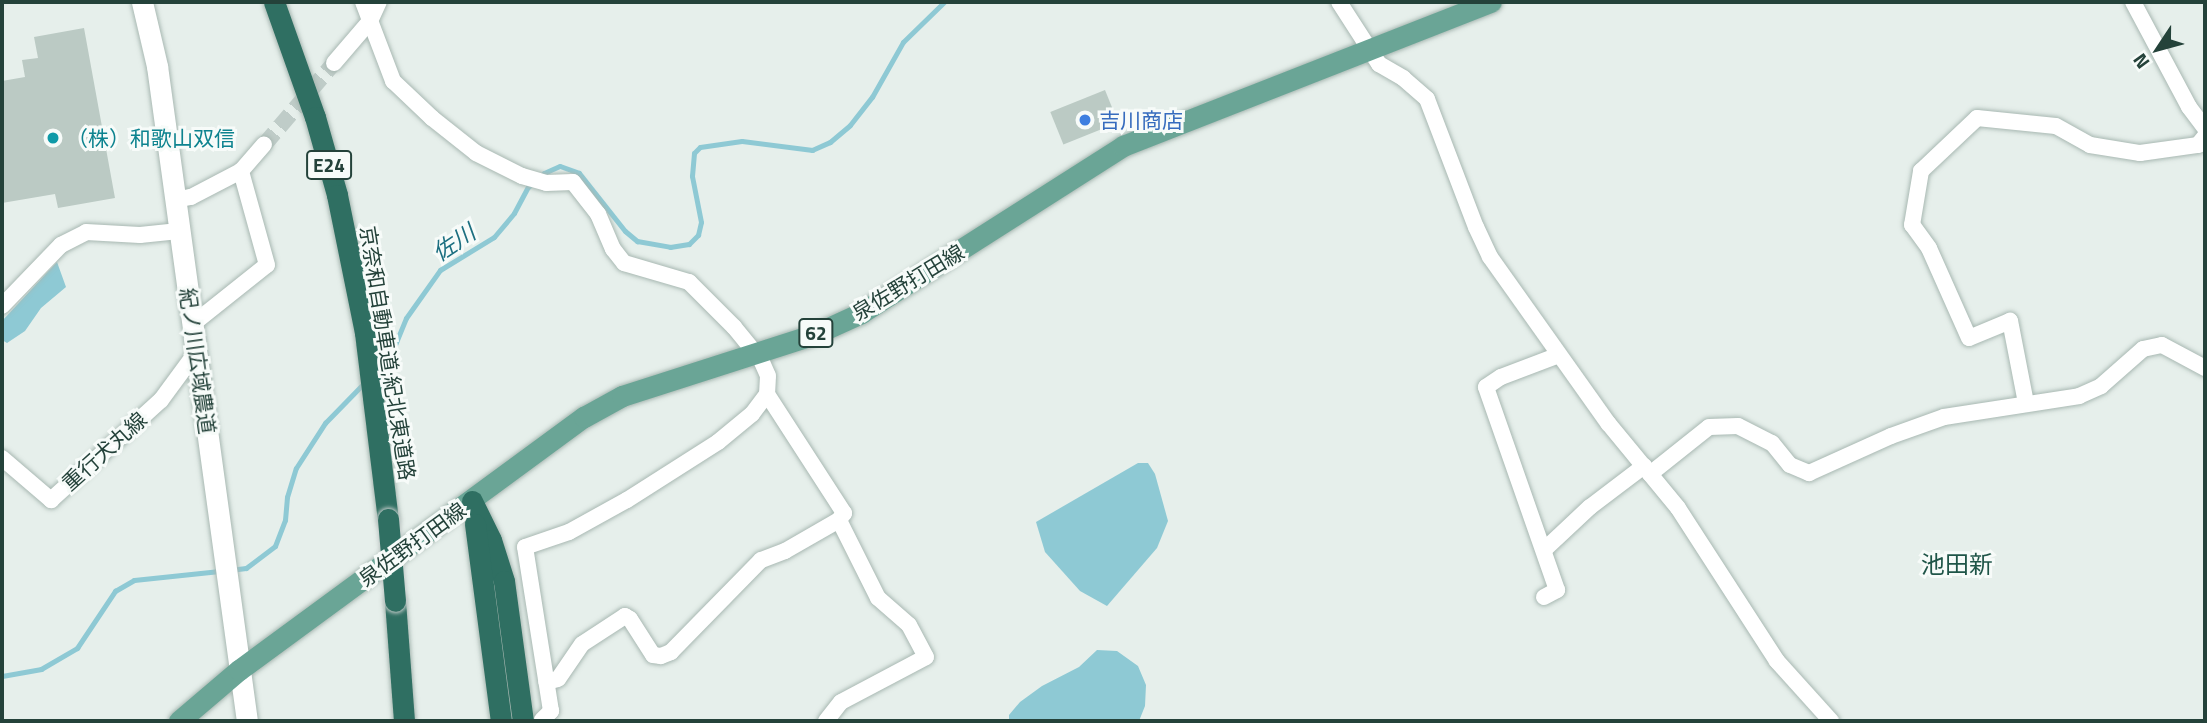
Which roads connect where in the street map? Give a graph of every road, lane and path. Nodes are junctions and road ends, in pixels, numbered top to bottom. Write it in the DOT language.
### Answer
graph roads {
  1 [pos="142,2"];
  2 [pos="274,2"];
  3 [pos="363,2"];
  4 [pos="379,2"];
  5 [pos="1339,2"];
  6 [pos="1491,2"];
  7 [pos="2133,2"];
  8 [pos="370,21"];
  9 [pos="1368,50"];
  10 [pos="334,63"];
  11 [pos="2205,128"];
  12 [pos="2205,136"];
  13 [pos="264,145"];
  14 [pos="241,171"];
  15 [pos="175,200"];
  16 [pos="180,231"];
  17 [pos="2,306"];
  18 [pos="194,323"];
  19 [pos="197,351"];
  20 [pos="756,351"];
  21 [pos="1559,355"];
  22 [pos="2205,368"];
  23 [pos="766,394"];
  24 [pos="2026,403"];
  25 [pos="2,458"];
  26 [pos="1647,470"];
  27 [pos="472,501"];
  28 [pos="839,520"];
  29 [pos="1544,550"];
  30 [pos="1544,597"];
  31 [pos="398,647"];
  32 [pos="239,670"];
  33 [pos="546,682"];
  34 [pos="542,718"];
  35 [pos="179,721"];
  36 [pos="247,721"];
  37 [pos="397,721"];
  38 [pos="404,721"];
  39 [pos="501,721"];
  40 [pos="826,721"];
  41 [pos="1831,721"];
  1 -- 15 [label="street, 紀ノ川広域農道"];
  2 -- 31 [label="highway, 京奈和自動車道;紀北東道路 / E24, bridge"];
  3 -- 8 [label="street"];
  4 -- 8 [label="street"];
  5 -- 9 [label="street"];
  6 -- 9 [label="main road, 泉佐野打田線 / 62"];
  7 -- 11 [label="street"];
  8 -- 10 [label="street"];
  8 -- 20 [label="street"];
  9 -- 20 [label="main road, 泉佐野打田線 / 62"];
  9 -- 21 [label="street"];
  12 -- 24 [label="street"];
  13 -- 14 [label="street"];
  14 -- 15 [label="street"];
  14 -- 18 [label="street"];
  15 -- 16 [label="street, 紀ノ川広域農道"];
  16 -- 17 [label="street"];
  16 -- 18 [label="street, 紀ノ川広域農道"];
  18 -- 19 [label="street, 紀ノ川広域農道"];
  19 -- 25 [label="street, 重行犬丸線"];
  19 -- 32 [label="street, 紀ノ川広域農道"];
  20 -- 23 [label="street"];
  20 -- 27 [label="main road, 泉佐野打田線 / 62"];
  21 -- 26 [label="street"];
  21 -- 29 [label="street"];
  22 -- 24 [label="street"];
  23 -- 28 [label="street"];
  23 -- 33 [label="street"];
  24 -- 26 [label="street"];
  26 -- 29 [label="street"];
  26 -- 41 [label="street"];
  27 -- 32 [label="main road, 泉佐野打田線 / 62"];
  27 -- 34 [label="highway"];
  27 -- 39 [label="highway"];
  28 -- 33 [label="street"];
  28 -- 40 [label="street"];
  29 -- 30 [label="street"];
  31 -- 37 [label="highway"];
  31 -- 38 [label="highway, 京奈和自動車道;紀北東道路 / E24"];
  32 -- 35 [label="main road, 泉佐野打田線 / 62"];
  32 -- 36 [label="street, 紀ノ川広域農道"];
  33 -- 34 [label="street"];
}
